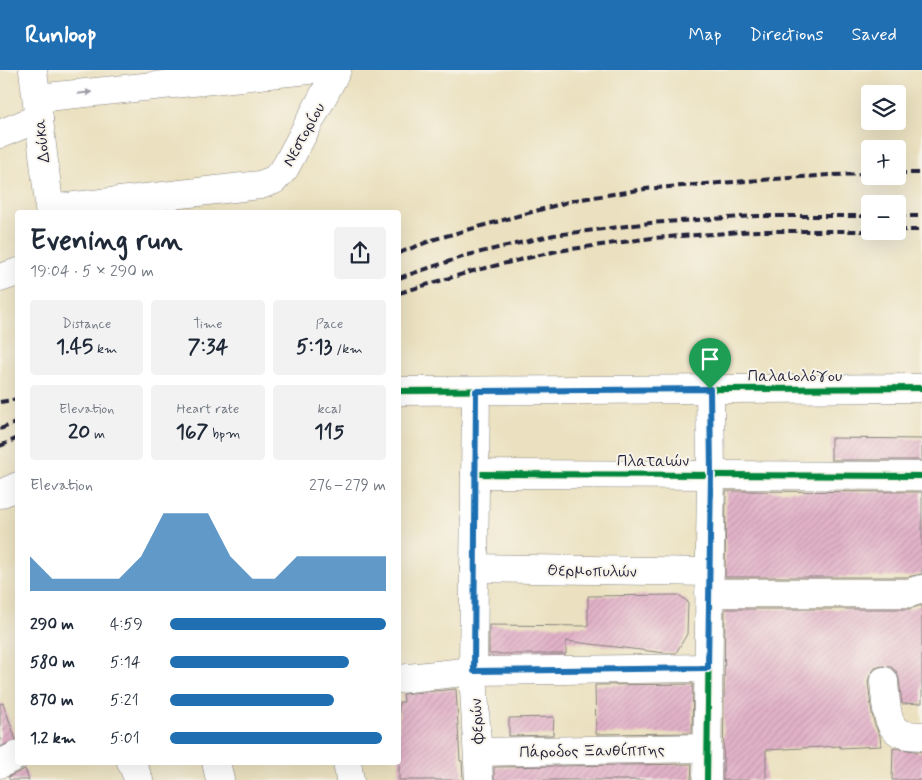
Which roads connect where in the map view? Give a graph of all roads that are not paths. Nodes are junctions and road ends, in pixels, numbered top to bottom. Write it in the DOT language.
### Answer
graph roads {
  1 [pos="33,70"];
  2 [pos="309,70"];
  3 [pos="337,70"];
  4 [pos="38,108"];
  5 [pos="0,134"];
  6 [pos="49,210"];
  7 [pos="57,210"];
  8 [pos="15,273"];
  9 [pos="0,278"];
  10 [pos="922,388"];
  11 [pos="710,389"];
  12 [pos="401,391"];
  13 [pos="476,391"];
  14 [pos="475,474"];
  15 [pos="711,474"];
  16 [pos="922,476"];
  17 [pos="15,487"];
  18 [pos="0,494"];
  19 [pos="474,568"];
  20 [pos="709,582"];
  21 [pos="922,589"];
  22 [pos="708,668"];
  23 [pos="474,671"];
  24 [pos="401,679"];
  25 [pos="884,681"];
  26 [pos="922,736"];
  27 [pos="707,748"];
  28 [pos="478,752"];
  29 [pos="15,756"];
  30 [pos="0,764"];
  31 [pos="132,765"];
  32 [pos="217,765"];
  33 [pos="348,765"];
  34 [pos="139,780"];
  35 [pos="220,780"];
  36 [pos="350,780"];
  37 [pos="479,780"];
  38 [pos="707,780"];
  1 -- 4 [label="street, Δούκα"];
  4 -- 2 [label="street, one-way"];
  3 -- 7 [label="street, Νεστορίου"];
  4 -- 5 [label="street"];
  4 -- 6 [label="street, Δούκα"];
  8 -- 9 [label="street"];
  10 -- 11 [label="street, Παλαιολόγου"];
  11 -- 13 [label="street, Παλαιολόγου"];
  11 -- 15 [label="street"];
  12 -- 13 [label="street, Παλαιολόγου"];
  13 -- 14 [label="street, Φερών"];
  14 -- 15 [label="street, Πλαταιών"];
  14 -- 19 [label="street, Φερών"];
  15 -- 16 [label="street, Πλαταιών"];
  15 -- 20 [label="street"];
  17 -- 18 [label="street"];
  19 -- 20 [label="street, Θερμοπυλών"];
  19 -- 23 [label="street, Φερών"];
  20 -- 21 [label="street, Θερμοπυλών"];
  20 -- 22 [label="street"];
  22 -- 23 [label="street"];
  22 -- 27 [label="street"];
  23 -- 24 [label="street"];
  23 -- 28 [label="street, Φερών"];
  25 -- 26 [label="street"];
  27 -- 28 [label="street, Πάροδος Ξανθίππης"];
  27 -- 38 [label="street"];
  28 -- 37 [label="street, Φερών"];
  29 -- 30 [label="street"];
  31 -- 34 [label="street"];
  32 -- 35 [label="street"];
  33 -- 36 [label="street"];
}
